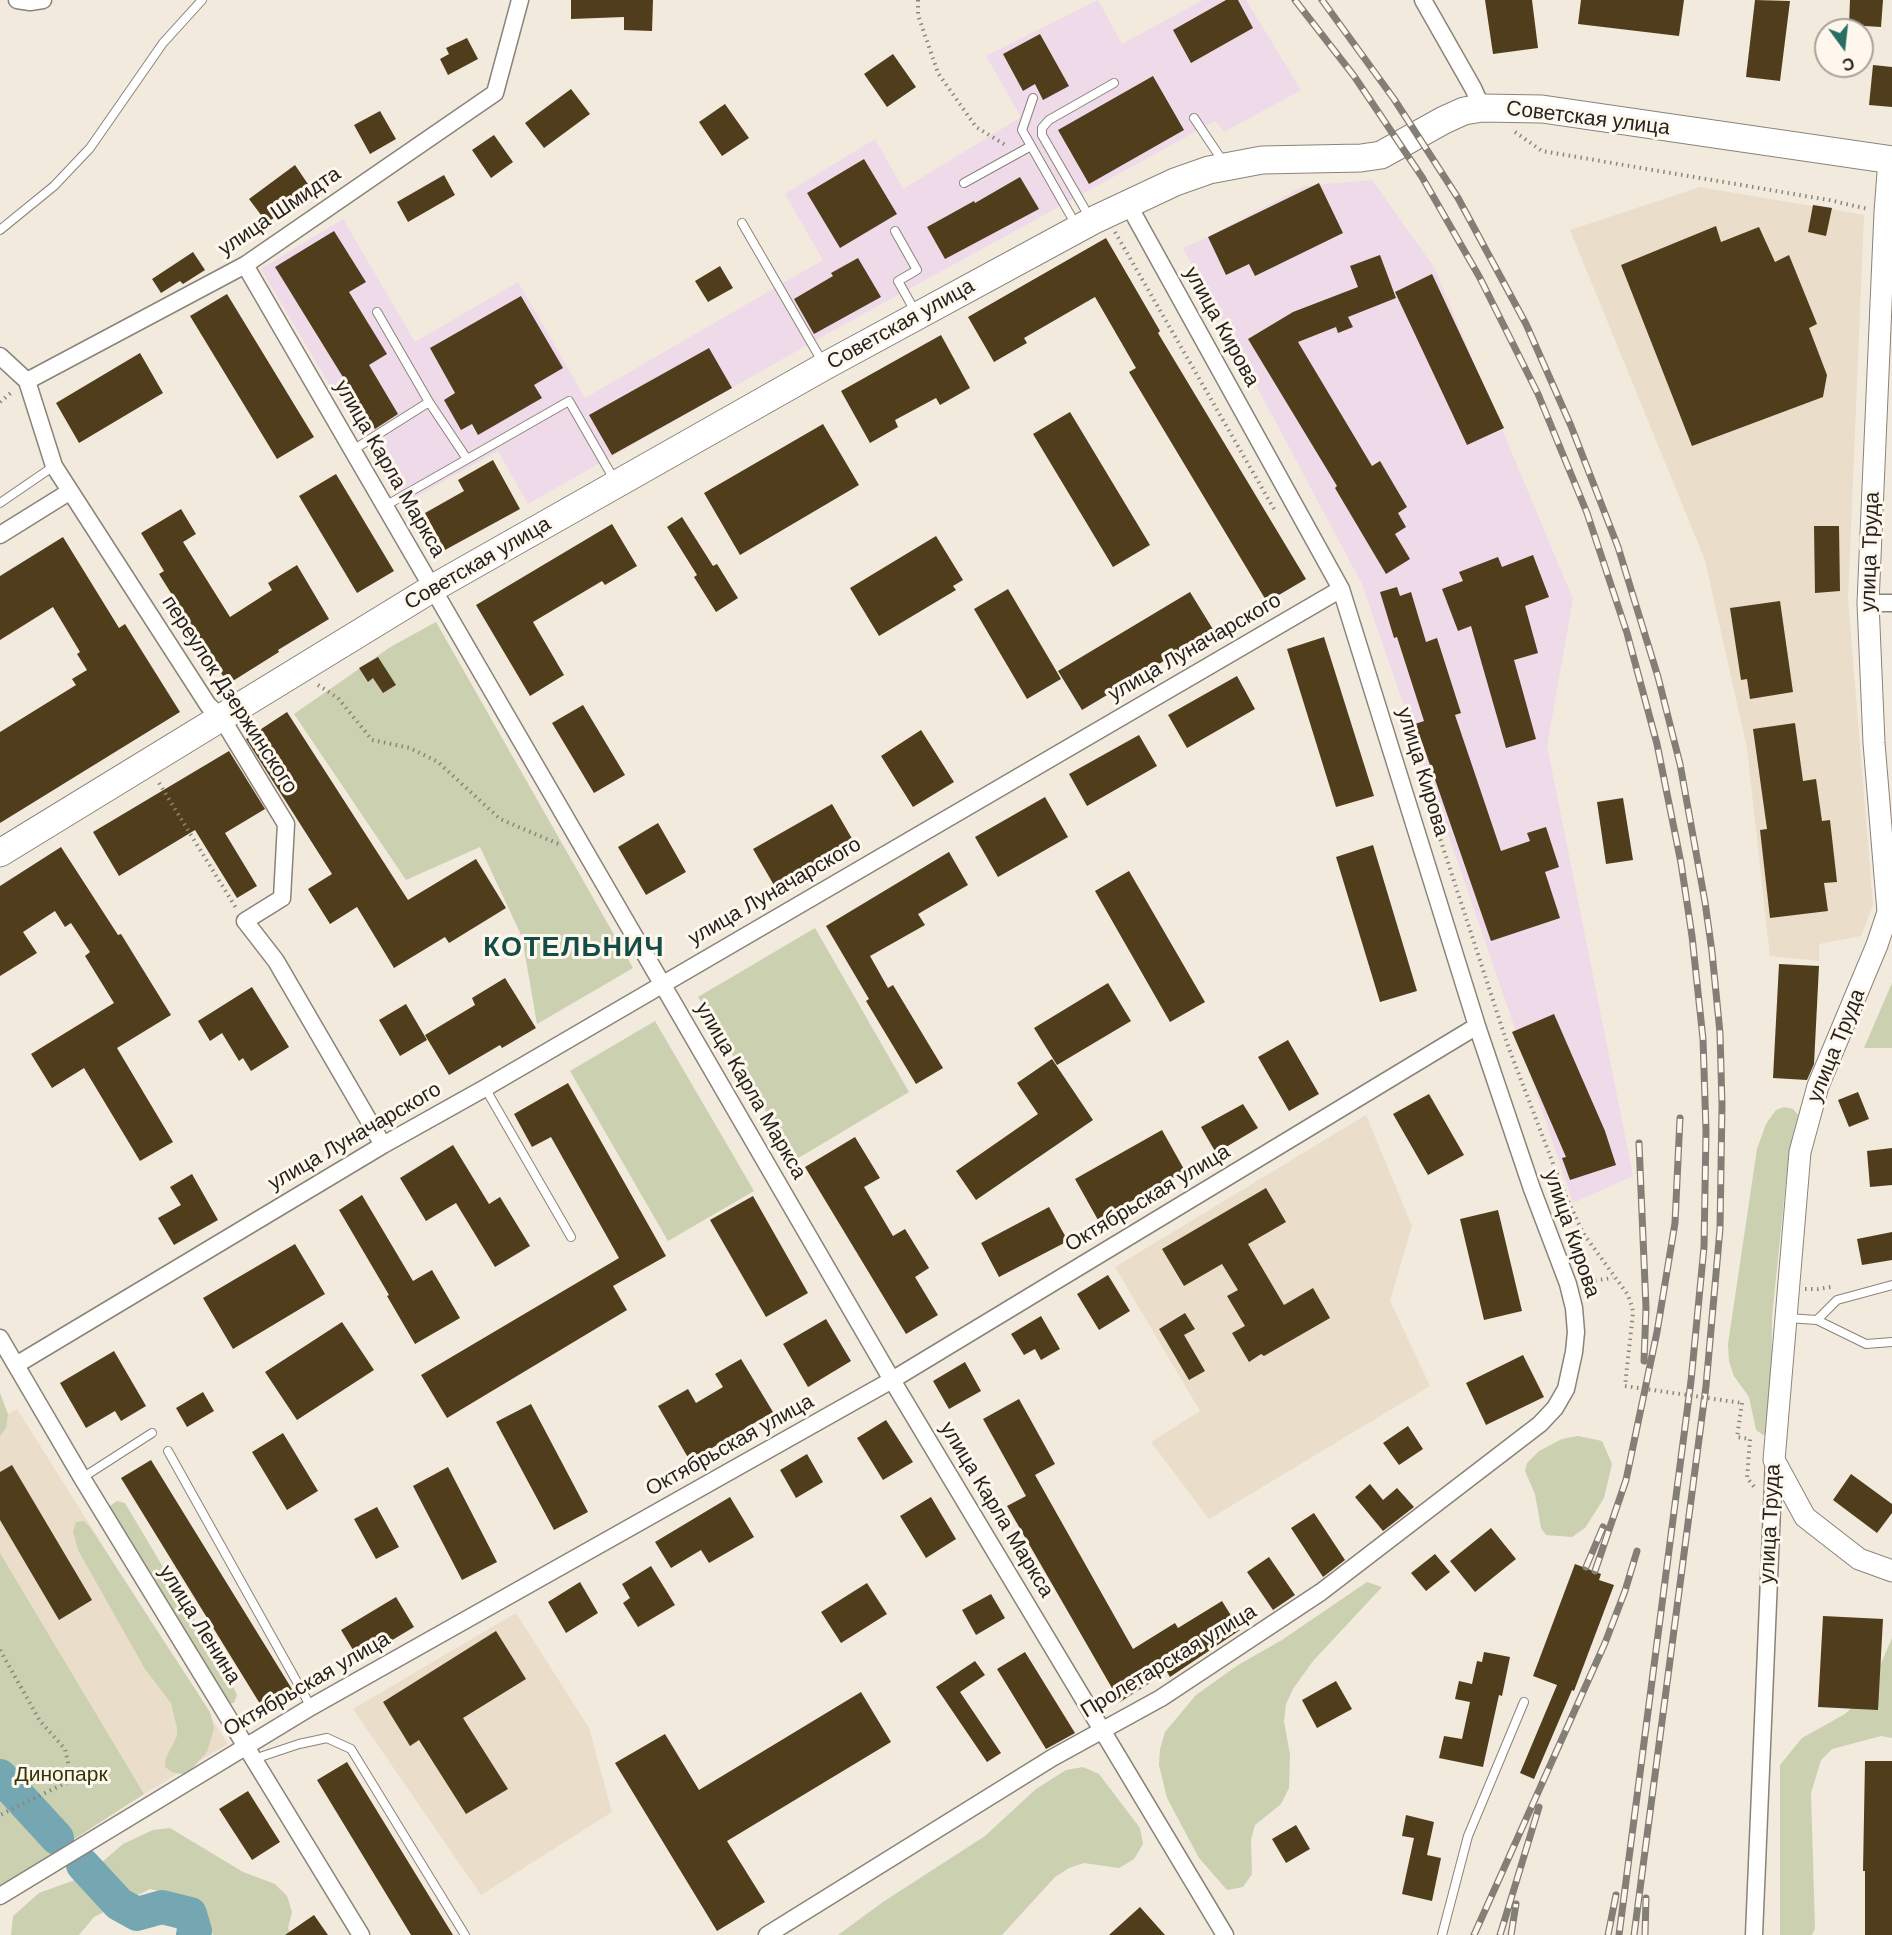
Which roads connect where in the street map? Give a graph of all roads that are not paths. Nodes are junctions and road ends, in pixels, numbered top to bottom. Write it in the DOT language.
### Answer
graph roads {
  1 [pos="17,0"];
  2 [pos="43,0"];
  3 [pos="201,0"];
  4 [pos="520,0"];
  5 [pos="1423,0"];
  6 [pos="1113,83"];
  7 [pos="1034,98"];
  8 [pos="1482,108"];
  9 [pos="1194,118"];
  10 [pos="1030,146"];
  11 [pos="1891,160"];
  12 [pos="1226,166"];
  13 [pos="964,183"];
  14 [pos="1128,204"];
  15 [pos="742,223"];
  16 [pos="1085,225"];
  17 [pos="0,230"];
  18 [pos="896,231"];
  19 [pos="245,266"];
  20 [pos="377,312"];
  21 [pos="918,316"];
  22 [pos="0,356"];
  23 [pos="825,366"];
  24 [pos="27,381"];
  25 [pos="429,402"];
  26 [pos="352,450"];
  27 [pos="467,459"];
  28 [pos="54,466"];
  29 [pos="616,484"];
  30 [pos="69,492"];
  31 [pos="0,503"];
  32 [pos="385,506"];
  33 [pos="0,535"];
  34 [pos="433,588"];
  35 [pos="1341,589"];
  36 [pos="1868,603"];
  37 [pos="1892,603"];
  38 [pos="221,717"];
  39 [pos="0,854"];
  40 [pos="1890,912"];
  41 [pos="662,983"];
  42 [pos="1477,1026"];
  43 [pos="485,1088"];
  44 [pos="383,1145"];
  45 [pos="571,1237"];
  46 [pos="1892,1285"];
  47 [pos="1787,1318"];
  48 [pos="1817,1320"];
  49 [pos="0,1338"];
  50 [pos="1892,1342"];
  51 [pos="16,1365"];
  52 [pos="892,1380"];
  53 [pos="1566,1389"];
  54 [pos="153,1432"];
  55 [pos="168,1451"];
  56 [pos="1774,1460"];
  57 [pos="82,1478"];
  58 [pos="1892,1571"];
  59 [pos="1524,1701"];
  60 [pos="311,1707"];
  61 [pos="1101,1730"];
  62 [pos="250,1752"];
  63 [pos="0,1896"];
  64 [pos="361,1935"];
  65 [pos="465,1935"];
  66 [pos="766,1935"];
  67 [pos="1225,1935"];
  68 [pos="1442,1935"];
  69 [pos="1754,1935"];
  1 -- 2 [label="street"];
  3 -- 17 [label="lane"];
  4 -- 19 [label="street, улица Шмидта"];
  5 -- 8 [label="street"];
  6 -- 16 [label="lane"];
  7 -- 10 [label="lane"];
  8 -- 11 [label="main road, Советская улица"];
  8 -- 12 [label="main road, Советская улица"];
  9 -- 12 [label="lane"];
  10 -- 13 [label="lane"];
  10 -- 16 [label="lane"];
  11 -- 36 [label="street, улица Труда"];
  12 -- 14 [label="main road, Советская улица"];
  14 -- 16 [label="main road, Советская улица"];
  14 -- 35 [label="street, улица Кирова"];
  15 -- 23 [label="lane"];
  16 -- 21 [label="main road, Советская улица"];
  18 -- 21 [label="lane"];
  19 -- 24 [label="street, улица Шмидта"];
  19 -- 26 [label="street, улица Карла Маркса"];
  20 -- 25 [label="lane"];
  21 -- 23 [label="main road, Советская улица"];
  22 -- 24 [label="street"];
  23 -- 29 [label="main road, Советская улица"];
  24 -- 28 [label="street, переулок Дзержинского"];
  25 -- 26 [label="lane"];
  25 -- 27 [label="lane"];
  26 -- 32 [label="street, улица Карла Маркса"];
  27 -- 29 [label="lane"];
  27 -- 32 [label="lane"];
  28 -- 30 [label="street, переулок Дзержинского"];
  28 -- 31 [label="lane"];
  29 -- 34 [label="main road, Советская улица"];
  30 -- 33 [label="street"];
  30 -- 38 [label="street, переулок Дзержинского"];
  32 -- 34 [label="street, улица Карла Маркса"];
  34 -- 38 [label="main road, Советская улица"];
  34 -- 41 [label="street, улица Карла Маркса"];
  35 -- 41 [label="street, улица Луначарского"];
  35 -- 42 [label="street, улица Кирова"];
  36 -- 37 [label="street"];
  36 -- 40 [label="street, улица Труда"];
  38 -- 39 [label="main road, Советская улица"];
  38 -- 44 [label="street, переулок Дзержинского"];
  40 -- 47 [label="street, улица Труда"];
  41 -- 43 [label="street, улица Луначарского"];
  41 -- 52 [label="street, улица Карла Маркса"];
  42 -- 52 [label="street, Октябрьская улица"];
  42 -- 53 [label="street, улица Кирова"];
  43 -- 44 [label="street, улица Луначарского"];
  43 -- 45 [label="lane"];
  44 -- 51 [label="street, улица Луначарского"];
  46 -- 48 [label="lane"];
  47 -- 48 [label="lane"];
  47 -- 56 [label="street, улица Труда"];
  48 -- 50 [label="lane"];
  49 -- 51 [label="street, улица Ленина"];
  51 -- 57 [label="street, улица Ленина"];
  52 -- 60 [label="street, Октябрьская улица"];
  52 -- 61 [label="street, улица Карла Маркса"];
  53 -- 61 [label="street, Пролетарская улица"];
  54 -- 57 [label="lane"];
  55 -- 60 [label="lane"];
  56 -- 58 [label="street"];
  56 -- 69 [label="street, улица Труда"];
  57 -- 62 [label="street, улица Ленина"];
  59 -- 68 [label="lane"];
  60 -- 62 [label="street, Октябрьская улица"];
  61 -- 66 [label="street, Пролетарская улица"];
  61 -- 67 [label="street, улица Карла Маркса"];
  62 -- 63 [label="street, Октябрьская улица"];
  62 -- 64 [label="street, улица Ленина"];
  62 -- 65 [label="lane"];
}
